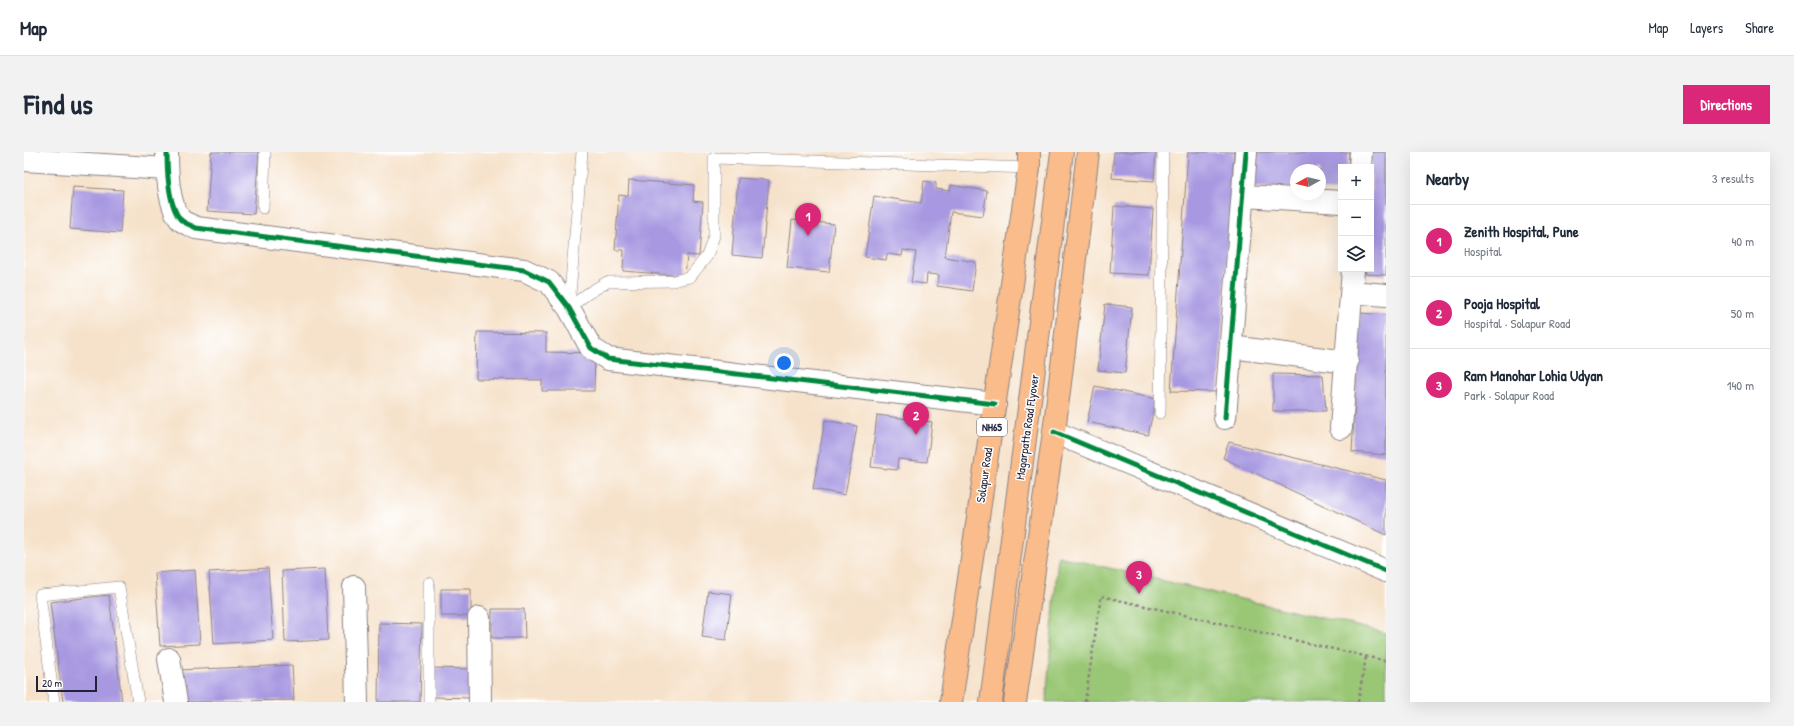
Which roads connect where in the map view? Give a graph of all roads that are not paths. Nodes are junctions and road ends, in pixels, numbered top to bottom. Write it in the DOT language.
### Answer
graph roads {
  1 [pos="265,152"];
  2 [pos="582,152"];
  3 [pos="1062,152"];
  4 [pos="1088,152"];
  5 [pos="1163,152"];
  6 [pos="1246,152"];
  7 [pos="1361,152"];
  8 [pos="24,160"];
  9 [pos="167,160"];
  10 [pos="1029,160"];
  11 [pos="1360,164"];
  12 [pos="1244,196"];
  13 [pos="1338,202"];
  14 [pos="263,208"];
  15 [pos="1353,272"];
  16 [pos="1352,292"];
  17 [pos="1386,295"];
  18 [pos="569,308"];
  19 [pos="1230,346"];
  20 [pos="1347,362"];
  21 [pos="995,404"];
  22 [pos="1160,413"];
  23 [pos="1225,418"];
  24 [pos="1341,428"];
  25 [pos="1054,432"];
  26 [pos="1386,571"];
  27 [pos="429,583"];
  28 [pos="354,587"];
  29 [pos="479,618"];
  30 [pos="169,659"];
  31 [pos="54,702"];
  32 [pos="138,702"];
  33 [pos="176,702"];
  34 [pos="357,702"];
  35 [pos="429,702"];
  36 [pos="480,702"];
  37 [pos="950,702"];
  38 [pos="991,702"];
  39 [pos="1016,702"];
  1 -- 14 [label="lane"];
  2 -- 18 [label="lane"];
  3 -- 38 [label="highway, Magarpatta Road Flyover"];
  4 -- 25 [label="highway"];
  5 -- 22 [label="lane"];
  6 -- 12 [label="street"];
  7 -- 11 [label="street"];
  8 -- 9 [label="street"];
  9 -- 18 [label="street"];
  10 -- 18 [label="lane"];
  10 -- 21 [label="highway, Solapur Road / NH65"];
  12 -- 13 [label="street"];
  12 -- 19 [label="street"];
  15 -- 16 [label="street"];
  16 -- 17 [label="street"];
  16 -- 20 [label="street"];
  18 -- 21 [label="street"];
  19 -- 20 [label="street"];
  19 -- 23 [label="street"];
  20 -- 24 [label="street"];
  21 -- 37 [label="highway, Solapur Road / NH65"];
  25 -- 26 [label="street"];
  25 -- 39 [label="highway"];
  27 -- 35 [label="lane"];
  28 -- 34 [label="street"];
  29 -- 36 [label="street"];
  30 -- 33 [label="street"];
  31 -- 32 [label="lane"];
}
